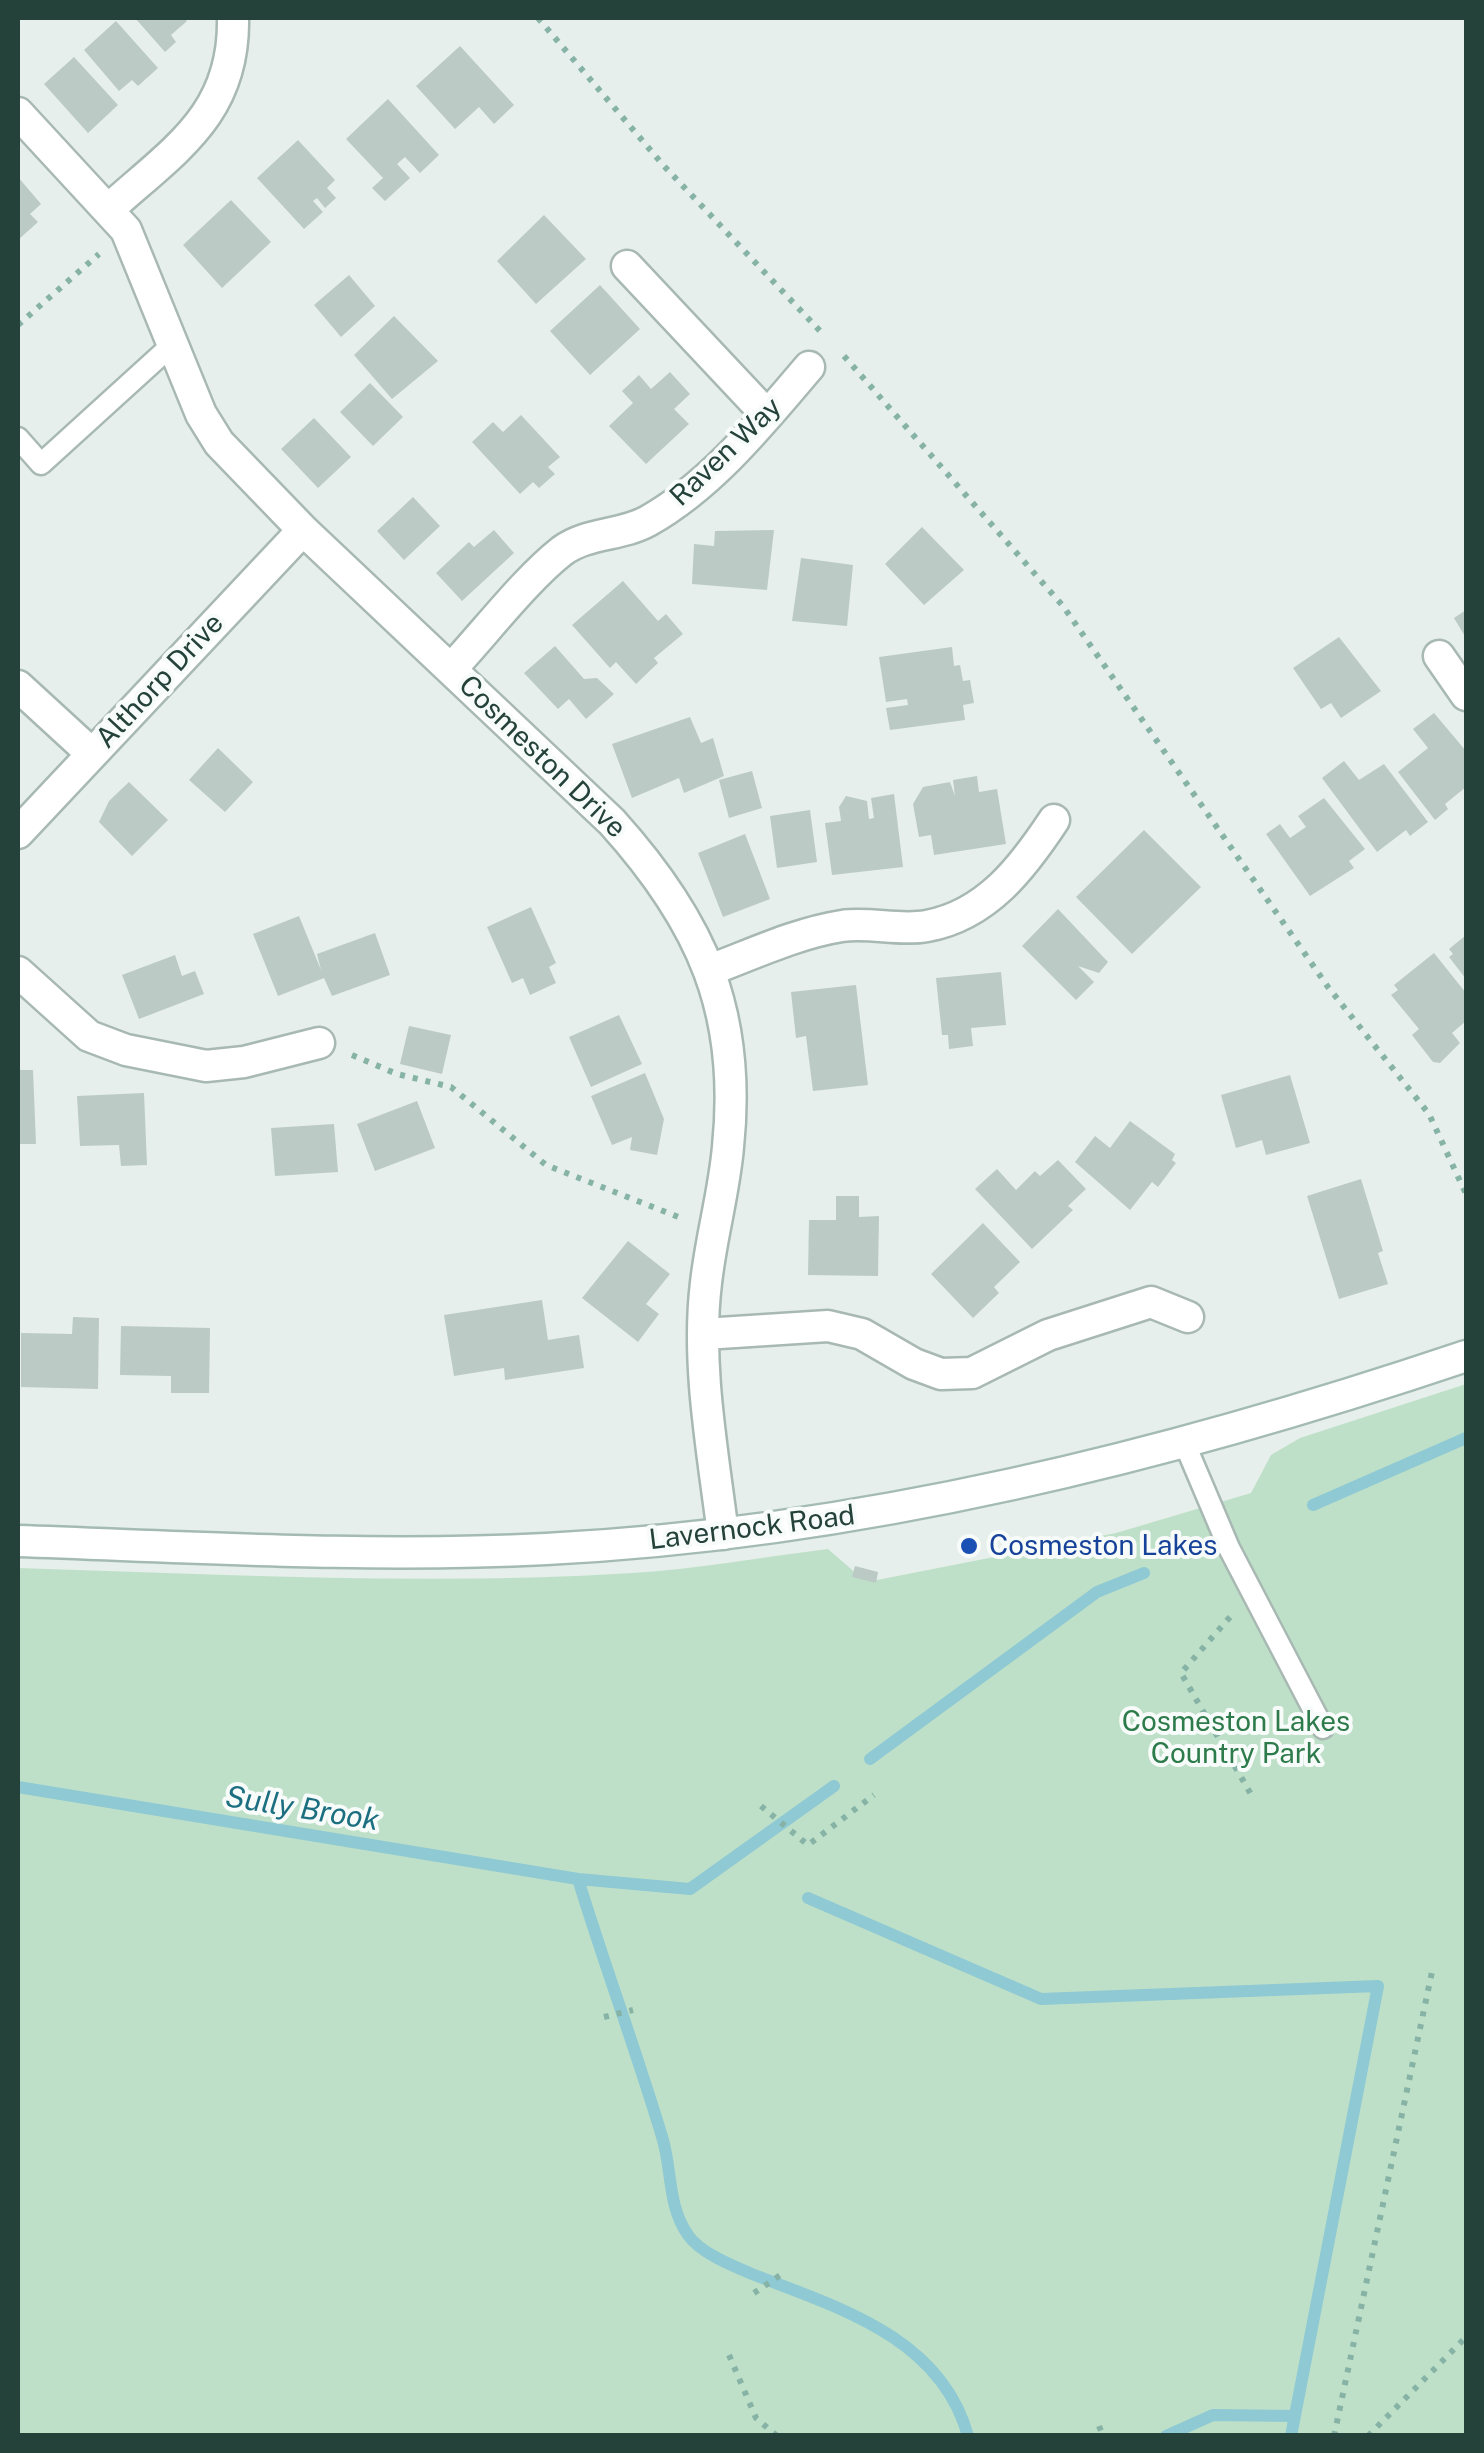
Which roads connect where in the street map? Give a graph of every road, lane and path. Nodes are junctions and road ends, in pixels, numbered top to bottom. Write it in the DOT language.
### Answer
graph roads {
  1 [pos="232,18"];
  2 [pos="538,18"];
  3 [pos="18,113"];
  4 [pos="117,220"];
  5 [pos="627,266"];
  6 [pos="18,325"];
  7 [pos="828,340"];
  8 [pos="173,344"];
  9 [pos="842,354"];
  10 [pos="809,367"];
  11 [pos="768,415"];
  12 [pos="18,438"];
  13 [pos="303,530"];
  14 [pos="1440,656"];
  15 [pos="451,669"];
  16 [pos="18,686"];
  17 [pos="1466,695"];
  18 [pos="92,753"];
  19 [pos="1054,820"];
  20 [pos="18,833"];
  21 [pos="710,970"];
  22 [pos="18,972"];
  23 [pos="319,1044"];
  24 [pos="1466,1194"];
  25 [pos="714,1231"];
  26 [pos="1188,1316"];
  27 [pos="704,1334"];
  28 [pos="1466,1356"];
  29 [pos="1184,1442"];
  30 [pos="723,1534"];
  31 [pos="18,1542"];
  32 [pos="1223,1606"];
  33 [pos="1323,1728"];
  34 [pos="874,1795"];
  35 [pos="1252,1796"];
  36 [pos="761,1806"];
  37 [pos="1432,1967"];
  38 [pos="633,2010"];
  39 [pos="604,2018"];
  40 [pos="782,2274"];
  41 [pos="754,2293"];
  42 [pos="1466,2338"];
  43 [pos="729,2355"];
  44 [pos="1100,2426"];
  45 [pos="777,2436"];
  46 [pos="1103,2436"];
  47 [pos="1334,2436"];
  48 [pos="1368,2436"];
  1 -- 4 [label="street"];
  2 -- 7 [label="path"];
  3 -- 4 [label="street, Cosmeston Drive"];
  4 -- 6 [label="path"];
  4 -- 8 [label="street, Cosmeston Drive"];
  5 -- 11 [label="street"];
  8 -- 12 [label="lane"];
  8 -- 13 [label="street, Cosmeston Drive"];
  9 -- 24 [label="path"];
  10 -- 11 [label="street, Raven Way"];
  11 -- 15 [label="street, Raven Way"];
  13 -- 15 [label="street, Cosmeston Drive"];
  13 -- 18 [label="street, Althorp Drive"];
  14 -- 17 [label="street"];
  15 -- 21 [label="street, Cosmeston Drive"];
  16 -- 18 [label="street"];
  18 -- 20 [label="street, Althorp Drive"];
  19 -- 21 [label="street"];
  21 -- 25 [label="street, Cosmeston Drive"];
  22 -- 23 [label="street"];
  23 -- 25 [label="path"];
  25 -- 27 [label="street, Cosmeston Drive"];
  26 -- 27 [label="street"];
  27 -- 30 [label="street, Cosmeston Drive"];
  28 -- 29 [label="street, Lavernock Road"];
  29 -- 30 [label="street, Lavernock Road"];
  29 -- 33 [label="lane"];
  30 -- 31 [label="street, Lavernock Road"];
  32 -- 35 [label="path"];
  34 -- 36 [label="path"];
  37 -- 47 [label="path"];
  38 -- 39 [label="path"];
  40 -- 41 [label="path"];
  42 -- 48 [label="path"];
  43 -- 45 [label="path"];
  44 -- 46 [label="path"];
}
